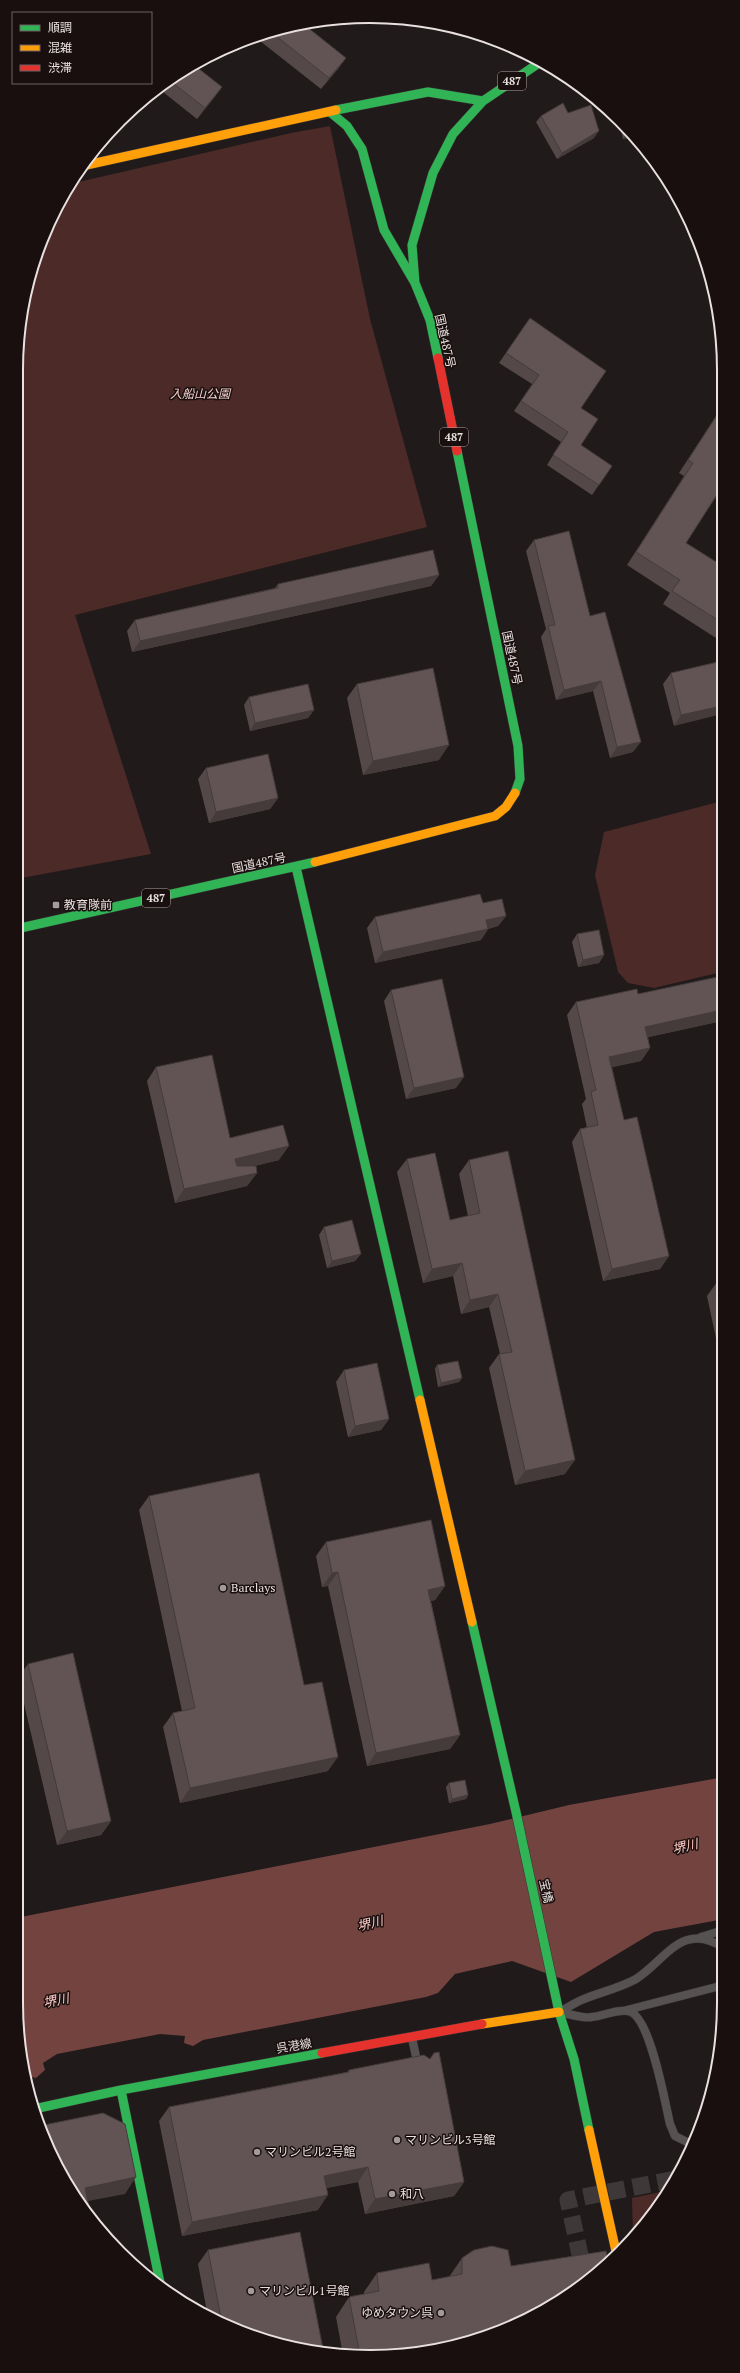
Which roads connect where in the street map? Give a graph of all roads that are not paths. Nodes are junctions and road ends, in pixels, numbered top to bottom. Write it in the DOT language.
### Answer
graph roads {
  1 [pos="536,65"];
  2 [pos="483,101"];
  3 [pos="330,112"];
  4 [pos="91,164"];
  5 [pos="415,283"];
  6 [pos="296,867"];
  7 [pos="23,927"];
  8 [pos="717,1932"];
  9 [pos="700,1938"];
  10 [pos="717,1943"];
  11 [pos="717,1987"];
  12 [pos="627,2010"];
  13 [pos="559,2012"];
  14 [pos="412,2037"];
  15 [pos="418,2068"];
  16 [pos="121,2090"];
  17 [pos="39,2108"];
  18 [pos="688,2142"];
  19 [pos="615,2248"];
  20 [pos="159,2278"];
  1 -- 2 [label="main road, 国道487号 / 487"];
  2 -- 3 [label="main road"];
  2 -- 5 [label="main road, 国道487号 / 487"];
  3 -- 4 [label="main road"];
  3 -- 5 [label="main road"];
  5 -- 6 [label="main road, 国道487号 / 487"];
  6 -- 7 [label="main road, 国道487号 / 487"];
  6 -- 13 [label="main road, 宝橋"];
  8 -- 9 [label="lane"];
  9 -- 10 [label="lane"];
  9 -- 13 [label="lane"];
  11 -- 12 [label="lane"];
  12 -- 13 [label="lane"];
  12 -- 18 [label="lane"];
  13 -- 14 [label="main road, 呉港線"];
  13 -- 19 [label="main road, 宝橋"];
  14 -- 15 [label="lane"];
  14 -- 16 [label="main road, 呉港線"];
  16 -- 17 [label="main road, 呉港線"];
  16 -- 20 [label="main road"];
}
